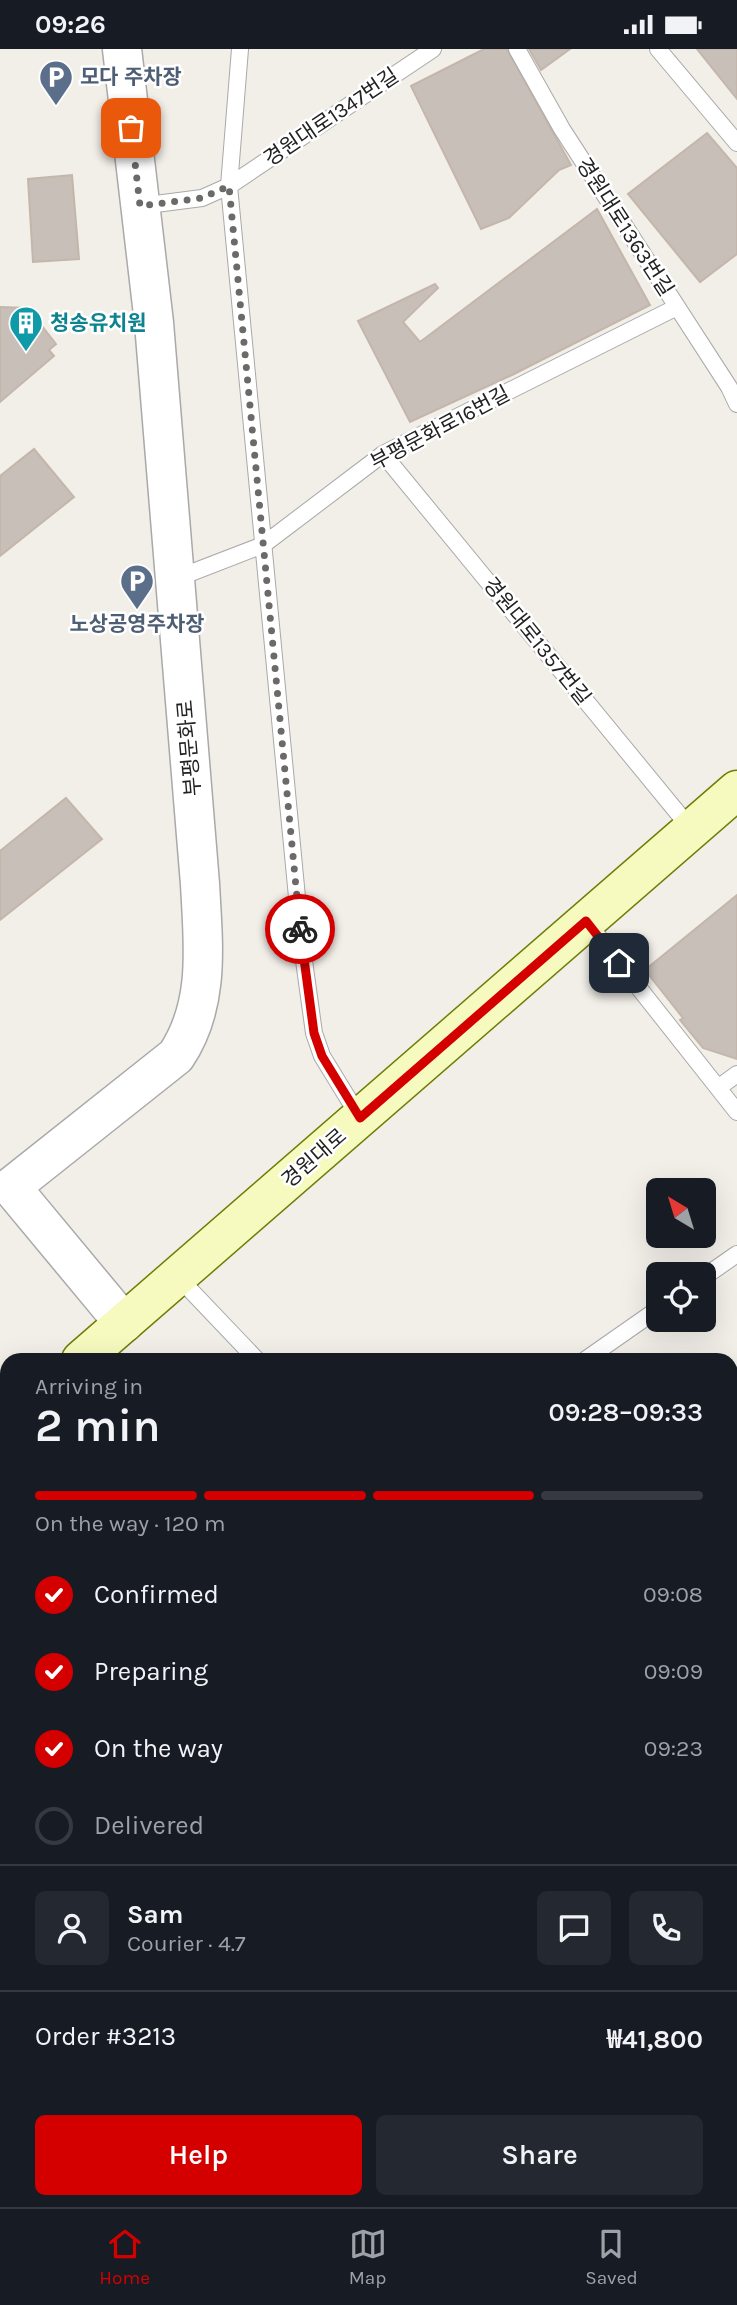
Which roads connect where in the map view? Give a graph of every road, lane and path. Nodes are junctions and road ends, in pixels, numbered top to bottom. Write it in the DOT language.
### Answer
graph roads {
  1 [pos="122,49"];
  2 [pos="240,49"];
  3 [pos="433,49"];
  4 [pos="517,49"];
  5 [pos="658,49"];
  6 [pos="737,143"];
  7 [pos="229,186"];
  8 [pos="140,206"];
  9 [pos="677,307"];
  10 [pos="737,404"];
  11 [pos="383,454"];
  12 [pos="263,545"];
  13 [pos="175,579"];
  14 [pos="737,789"];
  15 [pos="691,829"];
  16 [pos="586,921"];
  17 [pos="737,1074"];
  18 [pos="718,1088"];
  19 [pos="737,1112"];
  20 [pos="360,1118"];
  21 [pos="5,1192"];
  22 [pos="737,1254"];
  23 [pos="716,1269"];
  24 [pos="178,1277"];
  25 [pos="646,1317"];
  26 [pos="124,1323"];
  27 [pos="88,1353"];
  28 [pos="250,1353"];
  29 [pos="595,1353"];
  1 -- 8 [label="street, 부평문화로"];
  2 -- 7 [label="lane, 경원대로1347번길"];
  3 -- 7 [label="lane, 경원대로1347번길"];
  4 -- 9 [label="lane, 경원대로1363번길"];
  5 -- 6 [label="lane"];
  7 -- 8 [label="lane"];
  7 -- 12 [label="lane, 경원대로1347번길"];
  8 -- 13 [label="street, 부평문화로"];
  9 -- 10 [label="lane, 경원대로1363번길"];
  9 -- 11 [label="lane, 부평문화로16번길"];
  11 -- 12 [label="lane, 부평문화로16번길"];
  11 -- 15 [label="lane, 경원대로1357번길"];
  12 -- 13 [label="lane, 부평문화로16번길"];
  12 -- 20 [label="lane, 경원대로1347번길"];
  13 -- 21 [label="street, 부평문화로"];
  14 -- 15 [label="main road, 경원대로"];
  15 -- 16 [label="main road, 경원대로"];
  16 -- 18 [label="lane"];
  16 -- 20 [label="main road, 경원대로"];
  17 -- 18 [label="lane"];
  18 -- 19 [label="lane"];
  20 -- 24 [label="main road, 경원대로"];
  21 -- 26 [label="street, 부평문화로"];
  22 -- 23 [label="lane"];
  24 -- 26 [label="main road, 경원대로"];
  24 -- 28 [label="lane"];
  25 -- 29 [label="lane"];
  26 -- 27 [label="main road, 경원대로"];
}
